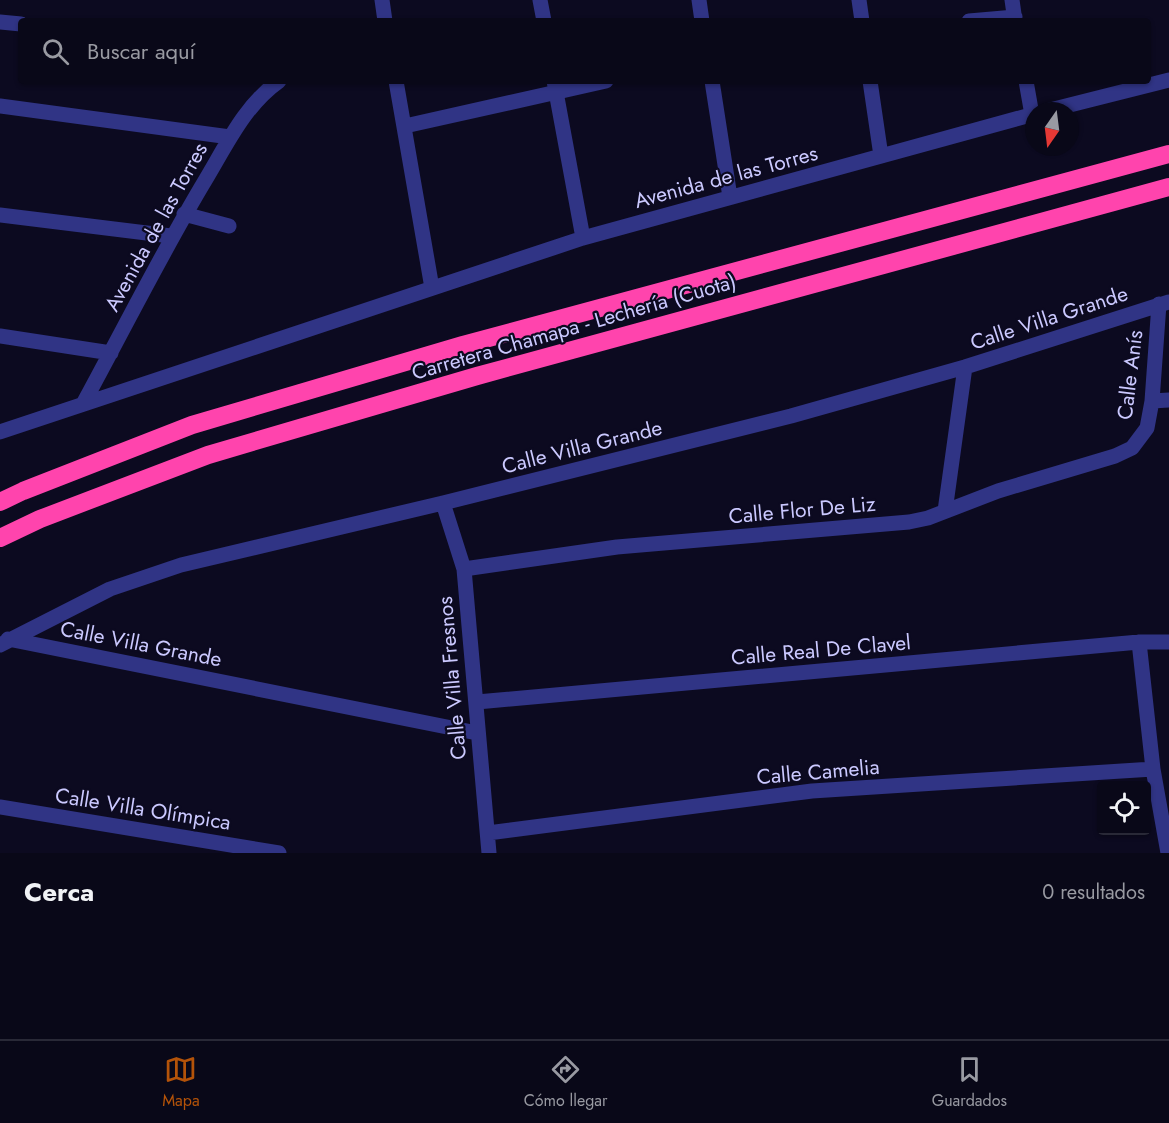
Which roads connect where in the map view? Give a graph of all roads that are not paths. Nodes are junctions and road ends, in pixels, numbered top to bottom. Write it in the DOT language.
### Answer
graph roads {
  1 [pos="382,0"];
  2 [pos="540,0"];
  3 [pos="699,0"];
  4 [pos="859,0"];
  5 [pos="1012,0"];
  6 [pos="385,18"];
  7 [pos="543,18"];
  8 [pos="702,18"];
  9 [pos="862,18"];
  10 [pos="1015,18"];
  11 [pos="0,22"];
  12 [pos="18,24"];
  13 [pos="1169,80"];
  14 [pos="276,84"];
  15 [pos="397,84"];
  16 [pos="580,84"];
  17 [pos="712,84"];
  18 [pos="870,84"];
  19 [pos="1027,84"];
  20 [pos="555,87"];
  21 [pos="1034,102"];
  22 [pos="1079,103"];
  23 [pos="0,106"];
  24 [pos="1025,117"];
  25 [pos="405,126"];
  26 [pos="231,137"];
  27 [pos="1169,154"];
  28 [pos="881,156"];
  29 [pos="1169,187"];
  30 [pos="730,197"];
  31 [pos="184,214"];
  32 [pos="0,215"];
  33 [pos="229,226"];
  34 [pos="171,236"];
  35 [pos="583,238"];
  36 [pos="432,288"];
  37 [pos="1164,303"];
  38 [pos="0,336"];
  39 [pos="111,353"];
  40 [pos="965,367"];
  41 [pos="1169,400"];
  42 [pos="1152,401"];
  43 [pos="83,404"];
  44 [pos="0,432"];
  45 [pos="1132,448"];
  46 [pos="0,502"];
  47 [pos="443,503"];
  48 [pos="945,511"];
  49 [pos="0,538"];
  50 [pos="464,569"];
  51 [pos="4,642"];
  52 [pos="1140,642"];
  53 [pos="1169,642"];
  54 [pos="477,702"];
  55 [pos="477,733"];
  56 [pos="1153,769"];
  57 [pos="0,807"];
  58 [pos="488,832"];
  59 [pos="279,853"];
  60 [pos="489,853"];
  61 [pos="1168,853"];
  1 -- 6 [label="street"];
  2 -- 7 [label="street"];
  3 -- 8 [label="street"];
  4 -- 9 [label="street"];
  5 -- 10 [label="street"];
  11 -- 12 [label="street"];
  13 -- 22 [label="street, Avenida de las Torres"];
  14 -- 26 [label="street, Avenida de las Torres"];
  15 -- 25 [label="street"];
  16 -- 20 [label="street"];
  17 -- 30 [label="street"];
  18 -- 28 [label="street"];
  19 -- 21 [label="street"];
  20 -- 25 [label="street"];
  20 -- 35 [label="street"];
  23 -- 26 [label="street"];
  24 -- 28 [label="street, Avenida de las Torres"];
  25 -- 36 [label="street"];
  26 -- 31 [label="street, Avenida de las Torres"];
  27 -- 46 [label="highway, Carretera Chamapa - Lechería (Cuota)"];
  28 -- 30 [label="street, Avenida de las Torres"];
  29 -- 49 [label="highway, Carretera Chamapa - Lechería (Cuota)"];
  30 -- 35 [label="street, Avenida de las Torres"];
  31 -- 33 [label="street"];
  31 -- 34 [label="street, Avenida de las Torres"];
  32 -- 34 [label="street"];
  34 -- 39 [label="street, Avenida de las Torres"];
  35 -- 36 [label="street, Avenida de las Torres"];
  36 -- 43 [label="street, Avenida de las Torres"];
  37 -- 40 [label="street, Calle Villa Grande"];
  37 -- 42 [label="street, Calle Anís"];
  38 -- 39 [label="street"];
  39 -- 43 [label="street, Avenida de las Torres"];
  40 -- 47 [label="street, Calle Villa Grande"];
  40 -- 48 [label="street"];
  41 -- 42 [label="street"];
  42 -- 45 [label="street, Calle Anís"];
  43 -- 44 [label="street, Avenida de las Torres"];
  45 -- 48 [label="street, Calle Flor De Liz"];
  47 -- 50 [label="street, Calle Villa Fresnos"];
  47 -- 51 [label="street, Calle Villa Grande"];
  48 -- 50 [label="street, Calle Flor De Liz"];
  50 -- 54 [label="street, Calle Villa Fresnos"];
  51 -- 55 [label="street, Calle Villa Grande"];
  52 -- 53 [label="street, Calle Real De Clavel"];
  52 -- 54 [label="street, Calle Real De Clavel"];
  52 -- 56 [label="street"];
  54 -- 55 [label="street, Calle Villa Fresnos"];
  55 -- 58 [label="street, Calle Villa Fresnos"];
  56 -- 58 [label="street, Calle Camelia"];
  56 -- 61 [label="street"];
  57 -- 59 [label="street, Calle Villa Olímpica"];
  58 -- 60 [label="street, Calle Villa Fresnos"];
}
